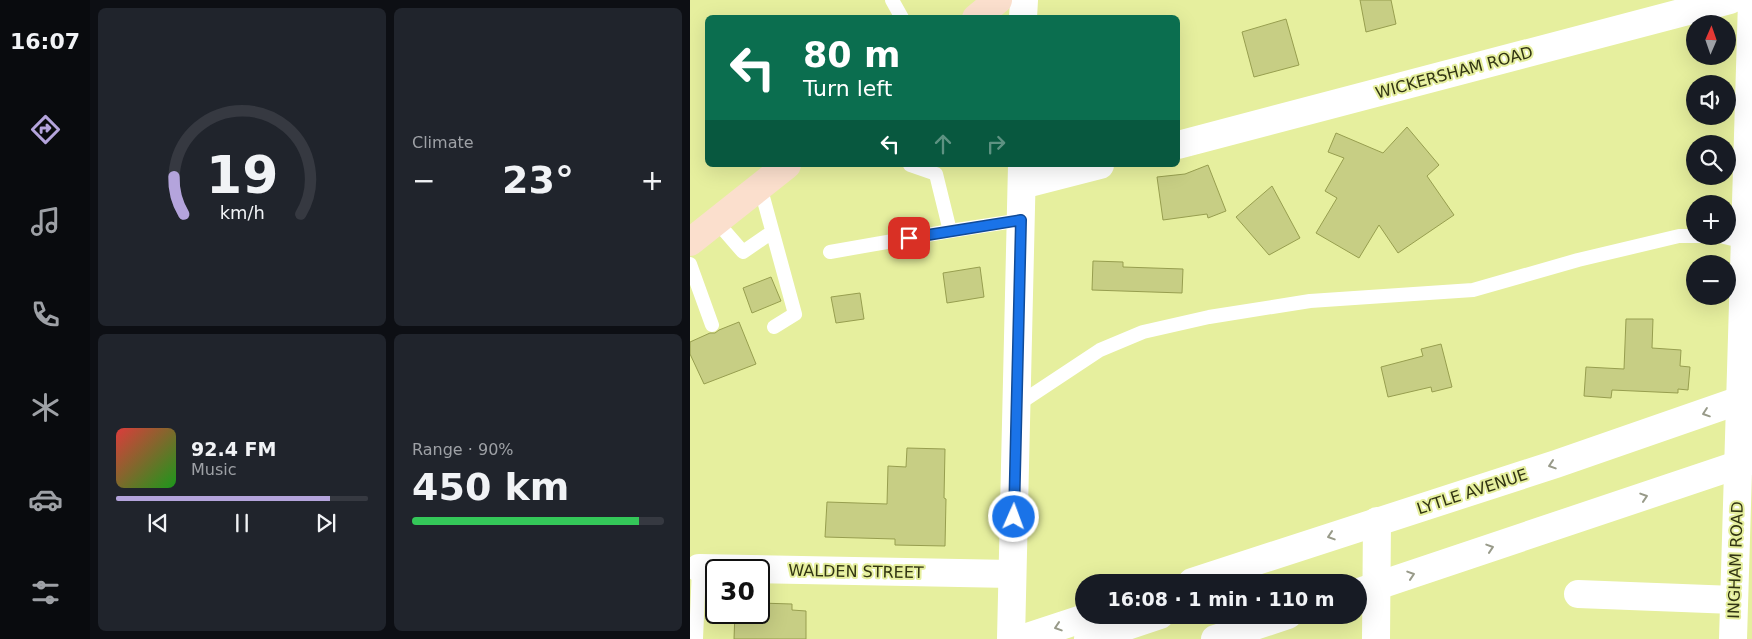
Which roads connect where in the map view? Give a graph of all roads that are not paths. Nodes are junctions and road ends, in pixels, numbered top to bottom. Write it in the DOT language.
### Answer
graph roads {
  1 [pos="892,0"];
  2 [pos="998,0"];
  3 [pos="1024,0"];
  4 [pos="1730,0"];
  5 [pos="1752,1"];
  6 [pos="900,15"];
  7 [pos="980,15"];
  8 [pos="1024,15"];
  9 [pos="1180,144"];
  10 [pos="784,167"];
  11 [pos="916,167"];
  12 [pos="1084,167"];
  13 [pos="1022,175"];
  14 [pos="760,186"];
  15 [pos="709,218"];
  16 [pos="1021,220"];
  17 [pos="950,231"];
  18 [pos="772,232"];
  19 [pos="690,242"];
  20 [pos="1745,242"];
  21 [pos="830,252"];
  22 [pos="690,264"];
  23 [pos="712,325"];
  24 [pos="774,327"];
  25 [pos="1746,399"];
  26 [pos="1017,405"];
  27 [pos="1746,463"];
  28 [pos="1377,521"];
  29 [pos="1277,554"];
  30 [pos="699,568"];
  31 [pos="1012,574"];
  32 [pos="1216,574"];
  33 [pos="1250,574"];
  34 [pos="1368,589"];
  35 [pos="1578,594"];
  36 [pos="1734,600"];
  37 [pos="1075,621"];
  38 [pos="1133,624"];
  39 [pos="1261,624"];
  40 [pos="696,639"];
  41 [pos="1011,639"];
  42 [pos="1022,639"];
  43 [pos="1088,639"];
  44 [pos="1215,639"];
  45 [pos="1376,639"];
  46 [pos="1733,639"];
  1 -- 6 [label="lane"];
  2 -- 7 [label="main road"];
  3 -- 8 [label="street"];
  4 -- 9 [label="street, WICKERSHAM ROAD"];
  5 -- 20 [label="street, INGHAM ROAD"];
  10 -- 14 [label="main road"];
  11 -- 17 [label="lane"];
  12 -- 13 [label="street"];
  13 -- 16 [label="street"];
  14 -- 15 [label="main road"];
  14 -- 18 [label="lane"];
  15 -- 18 [label="lane"];
  15 -- 19 [label="main road"];
  16 -- 17 [label="lane"];
  16 -- 26 [label="street"];
  17 -- 21 [label="lane"];
  18 -- 24 [label="lane"];
  20 -- 25 [label="street, INGHAM ROAD"];
  20 -- 26 [label="lane"];
  22 -- 23 [label="lane"];
  25 -- 27 [label="street, INGHAM ROAD"];
  25 -- 28 [label="street, LYTLE AVENUE, one-way"];
  26 -- 31 [label="street"];
  34 -- 27 [label="street, one-way"];
  27 -- 36 [label="street, INGHAM ROAD"];
  28 -- 29 [label="street, LYTLE AVENUE, one-way"];
  28 -- 34 [label="street"];
  29 -- 32 [label="street, LYTLE AVENUE"];
  29 -- 33 [label="street"];
  30 -- 31 [label="street, WALDEN STREET"];
  30 -- 40 [label="lane"];
  31 -- 41 [label="street"];
  34 -- 45 [label="street"];
  35 -- 36 [label="street"];
  36 -- 46 [label="street, INGHAM ROAD"];
  37 -- 42 [label="street, one-way"];
  38 -- 43 [label="street"];
  39 -- 44 [label="street"];
}
